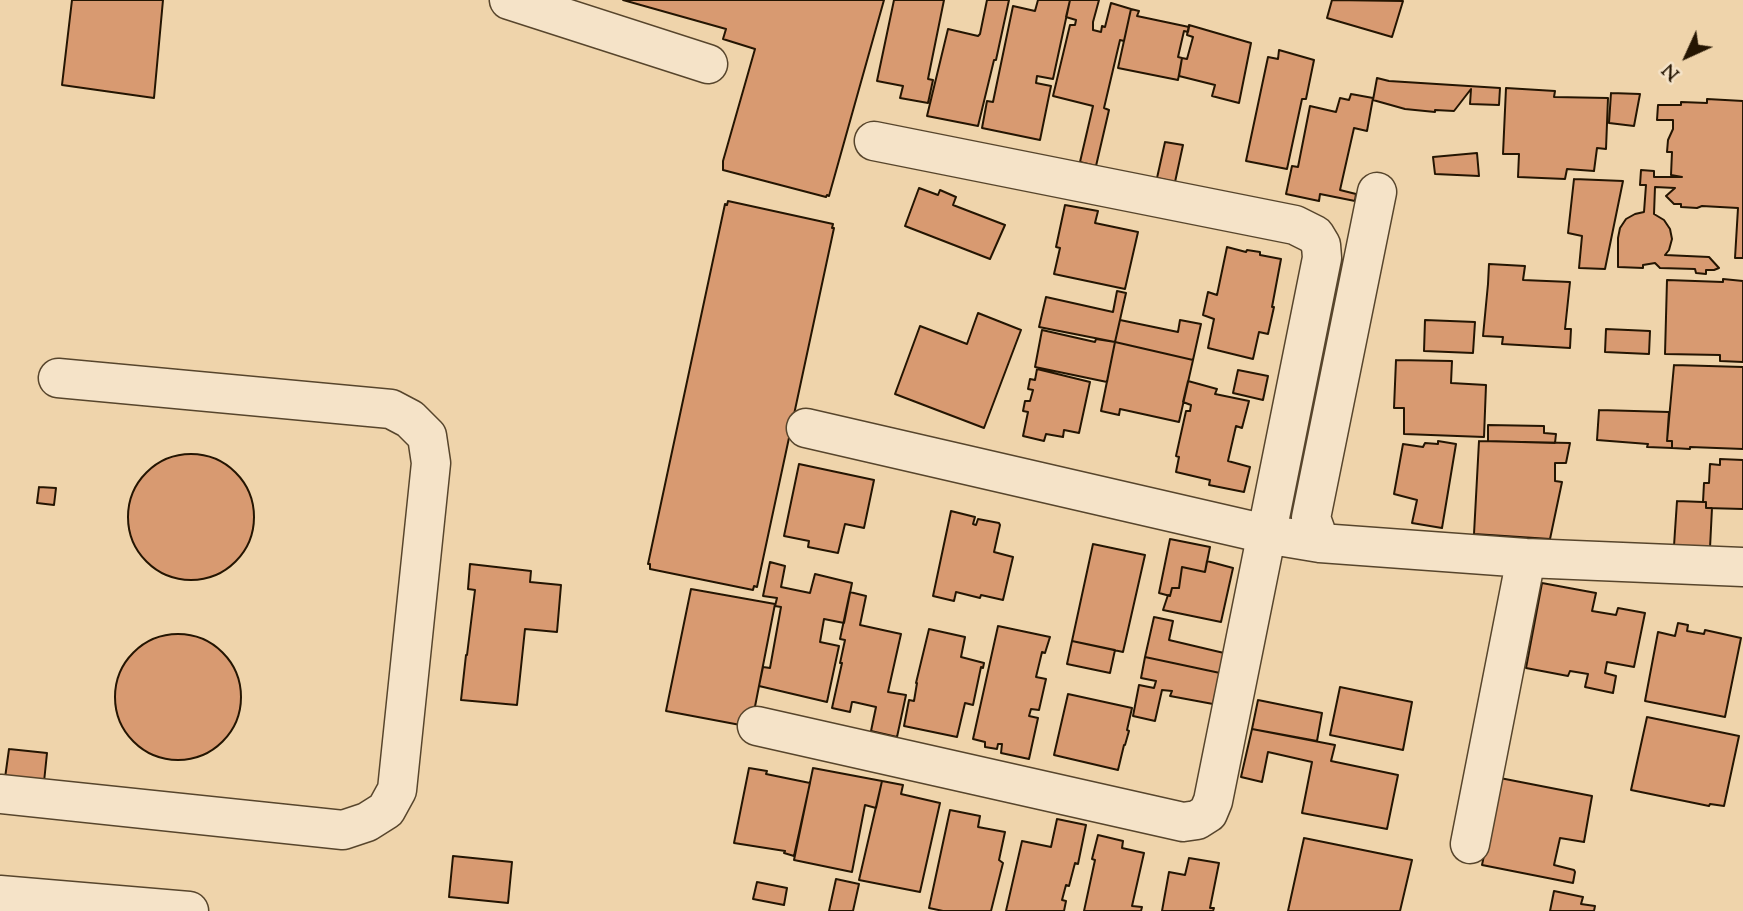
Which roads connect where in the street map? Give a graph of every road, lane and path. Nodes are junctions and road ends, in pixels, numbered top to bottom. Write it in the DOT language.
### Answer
graph roads {
  1 [pos="509,0"];
  2 [pos="708,64"];
  3 [pos="874,141"];
  4 [pos="1377,192"];
  5 [pos="58,378"];
  6 [pos="806,428"];
  7 [pos="1266,534"];
  8 [pos="1320,543"];
  9 [pos="1526,558"];
  10 [pos="1743,567"];
  11 [pos="757,726"];
  12 [pos="0,794"];
  13 [pos="1470,844"];
  14 [pos="0,895"];
  15 [pos="189,911"];
  1 -- 2 [label="street"];
  3 -- 7 [label="street"];
  4 -- 8 [label="street"];
  5 -- 12 [label="street"];
  6 -- 7 [label="street"];
  7 -- 8 [label="street"];
  7 -- 11 [label="street"];
  8 -- 9 [label="street"];
  9 -- 10 [label="street"];
  9 -- 13 [label="street"];
  14 -- 15 [label="street"];
}
